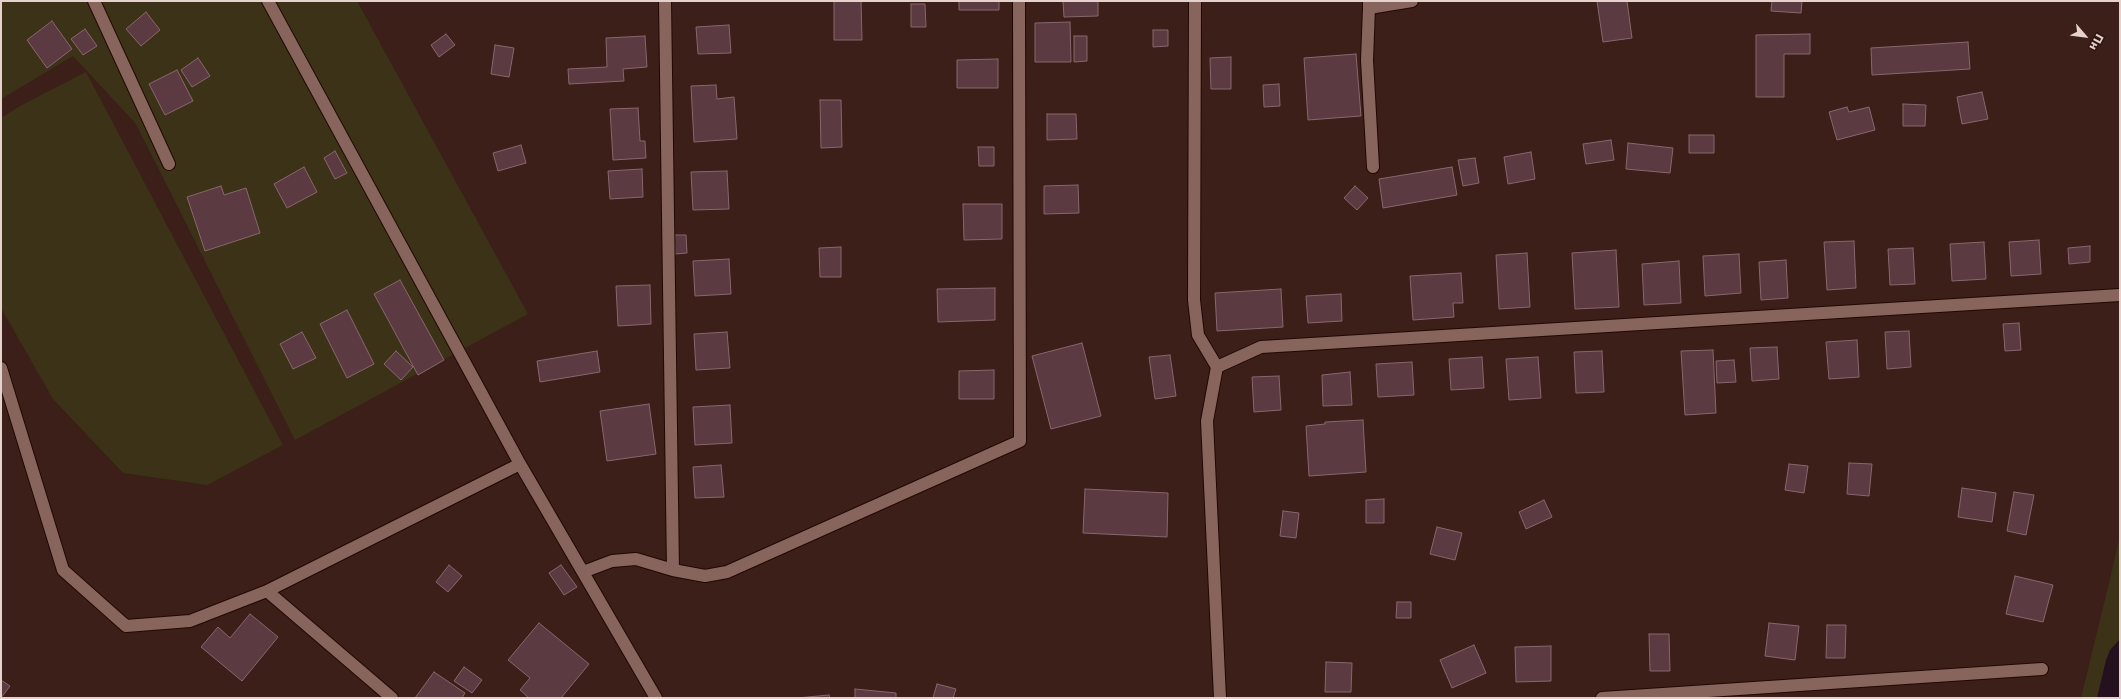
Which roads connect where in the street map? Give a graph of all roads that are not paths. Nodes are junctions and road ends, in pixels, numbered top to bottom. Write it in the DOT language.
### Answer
graph roads {
  1 [pos="94,1"];
  2 [pos="268,1"];
  3 [pos="666,1"];
  4 [pos="1019,1"];
  5 [pos="1195,1"];
  6 [pos="1412,1"];
  7 [pos="1369,4"];
  8 [pos="169,164"];
  9 [pos="1373,167"];
  10 [pos="2120,295"];
  11 [pos="1217,367"];
  12 [pos="1,368"];
  13 [pos="520,464"];
  14 [pos="673,570"];
  15 [pos="583,572"];
  16 [pos="267,591"];
  17 [pos="2042,669"];
  18 [pos="392,698"];
  19 [pos="656,698"];
  20 [pos="1220,698"];
  21 [pos="1602,698"];
  1 -- 8 [label="street"];
  2 -- 13 [label="street"];
  3 -- 14 [label="street"];
  4 -- 14 [label="street"];
  5 -- 11 [label="street"];
  6 -- 7 [label="street"];
  7 -- 9 [label="street"];
  10 -- 11 [label="street"];
  11 -- 20 [label="street"];
  12 -- 16 [label="street"];
  13 -- 15 [label="street"];
  13 -- 16 [label="street"];
  14 -- 15 [label="street"];
  15 -- 19 [label="street"];
  16 -- 18 [label="street"];
  17 -- 21 [label="street"];
}
